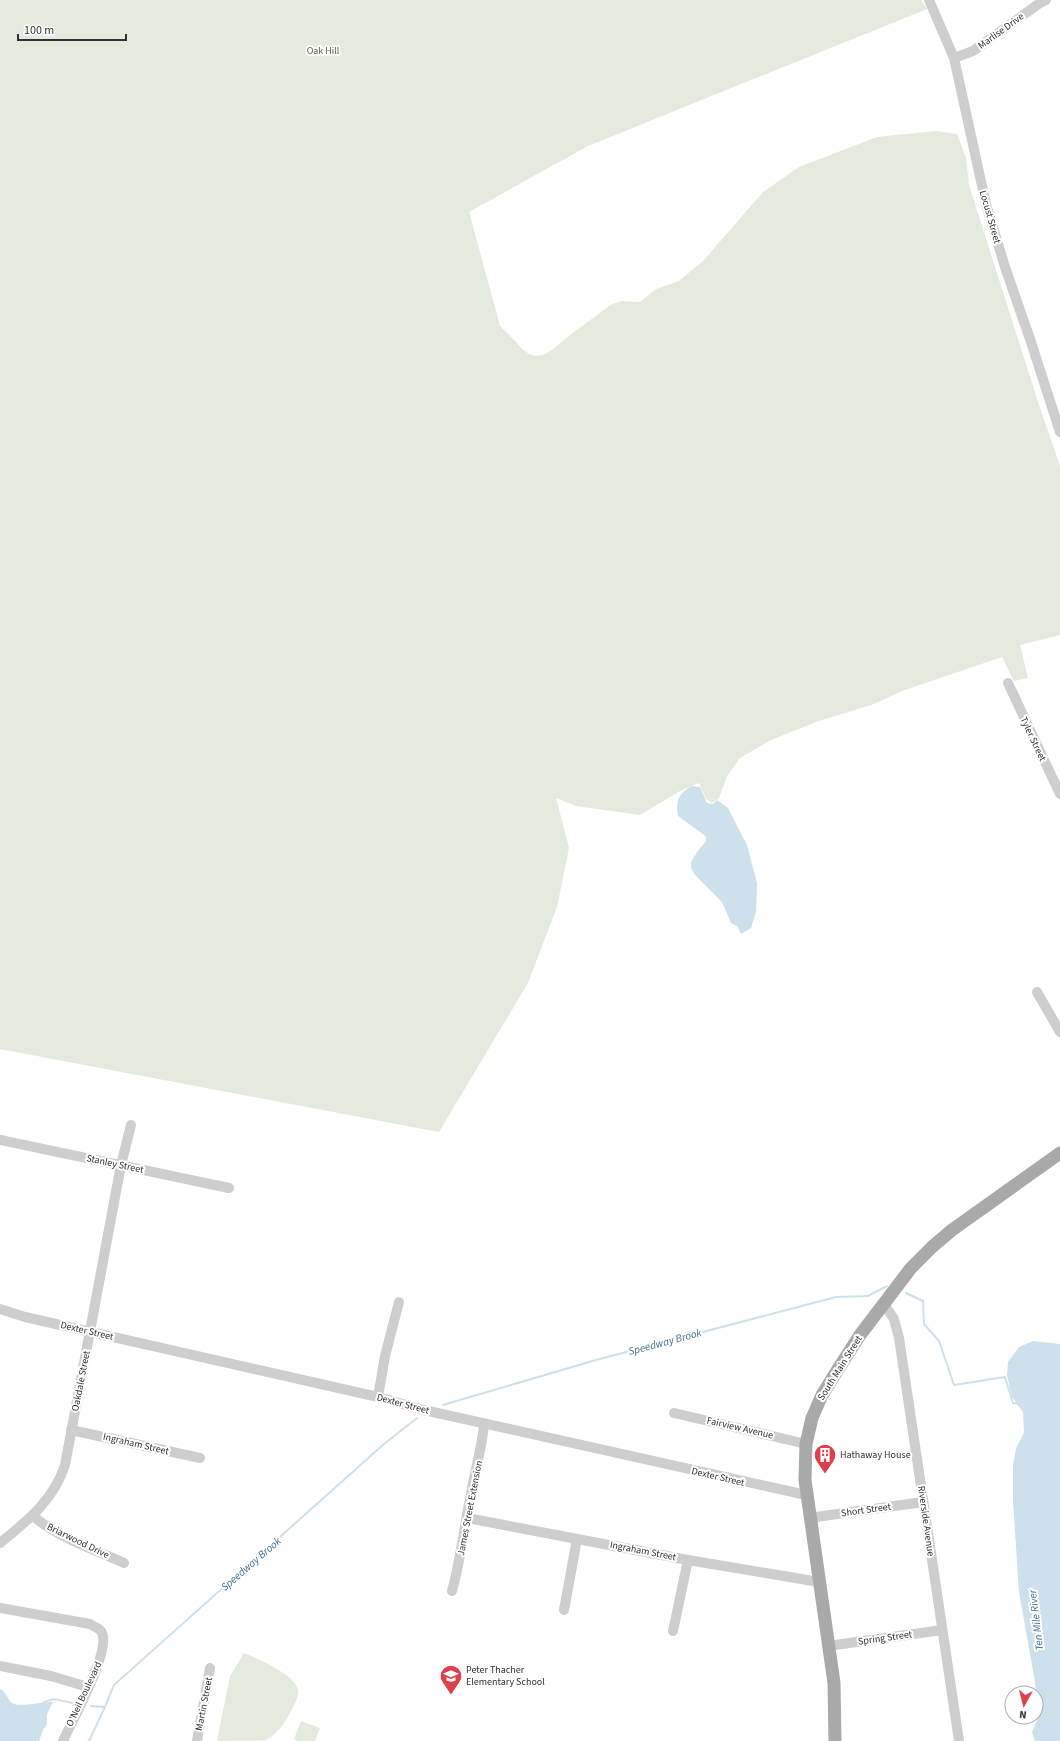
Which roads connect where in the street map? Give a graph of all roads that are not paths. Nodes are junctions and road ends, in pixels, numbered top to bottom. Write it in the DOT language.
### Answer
graph roads {
  1 [pos="929,0"];
  2 [pos="1046,0"];
  3 [pos="954,58"];
  4 [pos="1060,432"];
  5 [pos="1008,683"];
  6 [pos="1059,791"];
  7 [pos="1037,992"];
  8 [pos="1060,1032"];
  9 [pos="131,1125"];
  10 [pos="0,1140"];
  11 [pos="1060,1153"];
  12 [pos="121,1165"];
  13 [pos="229,1188"];
  14 [pos="398,1302"];
  15 [pos="884,1304"];
  16 [pos="0,1309"];
  17 [pos="91,1332"];
  18 [pos="378,1397"];
  19 [pos="674,1413"];
  20 [pos="484,1424"];
  21 [pos="71,1430"];
  22 [pos="806,1444"];
  23 [pos="200,1458"];
  24 [pos="806,1495"];
  25 [pos="924,1502"];
  26 [pos="33,1516"];
  27 [pos="467,1518"];
  28 [pos="809,1518"];
  29 [pos="577,1539"];
  30 [pos="0,1544"];
  31 [pos="688,1560"];
  32 [pos="124,1563"];
  33 [pos="819,1582"];
  34 [pos="452,1591"];
  35 [pos="0,1608"];
  36 [pos="564,1610"];
  37 [pos="942,1630"];
  38 [pos="673,1631"];
  39 [pos="828,1646"];
  40 [pos="0,1666"];
  41 [pos="210,1668"];
  42 [pos="88,1687"];
  43 [pos="63,1741"];
  44 [pos="197,1741"];
  45 [pos="835,1741"];
  46 [pos="959,1741"];
  1 -- 3 [label="street, Locust Street"];
  2 -- 3 [label="street, Marlise Drive"];
  3 -- 4 [label="street, Locust Street"];
  5 -- 6 [label="street, Tyler Street"];
  7 -- 8 [label="street"];
  9 -- 12 [label="street, Oakdale Street"];
  10 -- 12 [label="street, Stanley Street"];
  11 -- 15 [label="main road, South Main Street"];
  12 -- 13 [label="street, Stanley Street"];
  12 -- 17 [label="street, Oakdale Street"];
  14 -- 18 [label="street"];
  15 -- 22 [label="main road, South Main Street"];
  15 -- 25 [label="street, Riverside Avenue"];
  16 -- 17 [label="street, Dexter Street"];
  17 -- 18 [label="street, Dexter Street"];
  17 -- 21 [label="street, Oakdale Street"];
  18 -- 20 [label="street, Dexter Street"];
  19 -- 22 [label="street, Fairview Avenue"];
  20 -- 24 [label="street, Dexter Street"];
  20 -- 27 [label="street, James Street Extension"];
  21 -- 23 [label="street, Ingraham Street"];
  21 -- 26 [label="street, Oakdale Street"];
  22 -- 24 [label="main road, South Main Street"];
  24 -- 28 [label="main road, South Main Street"];
  25 -- 28 [label="street, Short Street"];
  25 -- 37 [label="street, Riverside Avenue"];
  26 -- 30 [label="street, Oakdale Street"];
  26 -- 32 [label="street, Briarwood Drive"];
  27 -- 29 [label="street, Ingraham Street"];
  27 -- 34 [label="street, James Street Extension"];
  28 -- 33 [label="main road, South Main Street"];
  29 -- 31 [label="street, Ingraham Street"];
  29 -- 36 [label="street"];
  31 -- 33 [label="street, Ingraham Street"];
  31 -- 38 [label="street"];
  33 -- 39 [label="main road, South Main Street"];
  35 -- 42 [label="street, O'Neil Boulevard"];
  37 -- 39 [label="street, Spring Street"];
  37 -- 46 [label="street, Riverside Avenue"];
  39 -- 45 [label="main road, South Main Street"];
  40 -- 42 [label="street"];
  41 -- 44 [label="street, Martin Street"];
  42 -- 43 [label="street, O'Neil Boulevard"];
}
